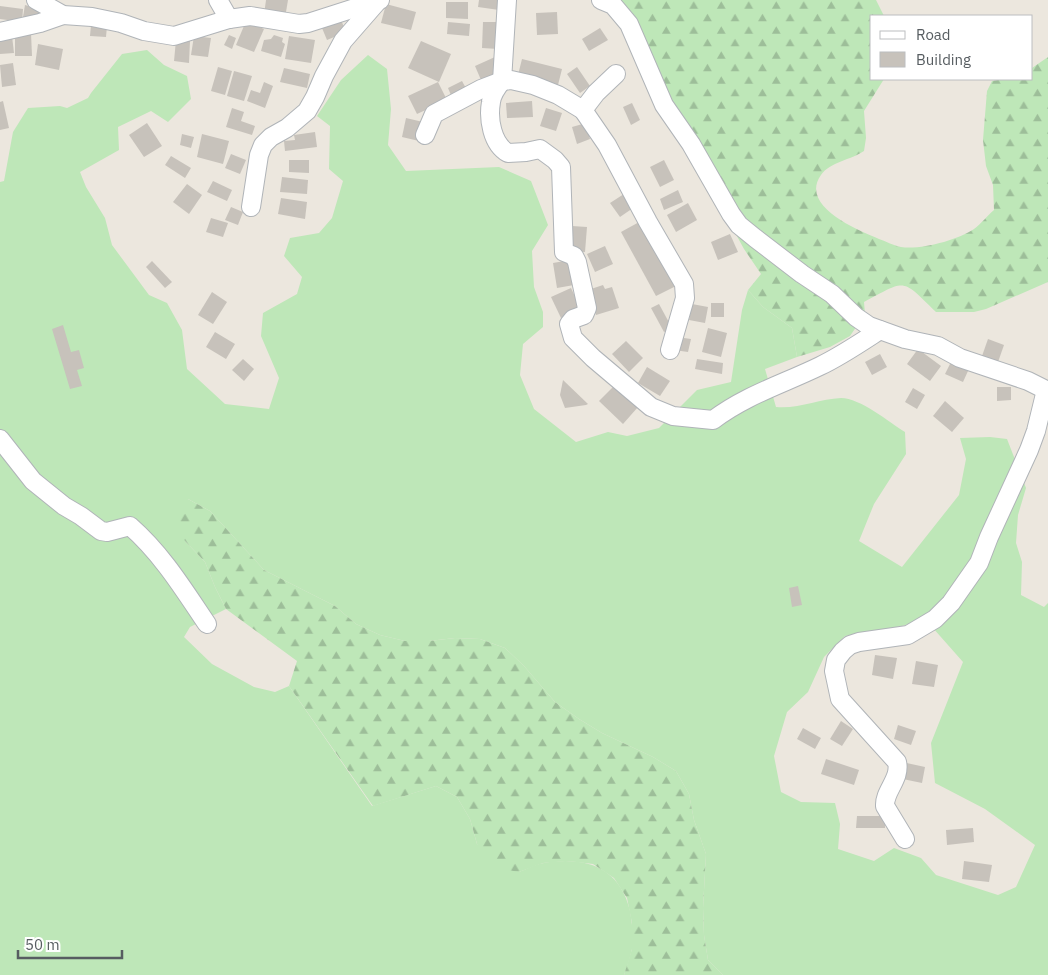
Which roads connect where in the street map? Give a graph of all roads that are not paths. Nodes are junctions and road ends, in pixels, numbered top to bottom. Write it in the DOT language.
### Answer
graph roads {
  1 [pos="36,0"];
  2 [pos="218,0"];
  3 [pos="507,0"];
  4 [pos="601,0"];
  5 [pos="379,1"];
  6 [pos="63,15"];
  7 [pos="228,19"];
  8 [pos="0,32"];
  9 [pos="616,74"];
  10 [pos="502,81"];
  11 [pos="583,110"];
  12 [pos="425,135"];
  13 [pos="251,207"];
  14 [pos="880,330"];
  15 [pos="670,350"];
  16 [pos="1047,391"];
  17 [pos="0,439"];
  18 [pos="207,624"];
  19 [pos="905,839"];
  1 -- 6 [label="street"];
  2 -- 7 [label="street"];
  3 -- 10 [label="street"];
  4 -- 14 [label="street"];
  5 -- 7 [label="street"];
  5 -- 13 [label="street"];
  6 -- 7 [label="street"];
  6 -- 8 [label="street"];
  9 -- 11 [label="street"];
  10 -- 11 [label="street"];
  10 -- 12 [label="street"];
  10 -- 14 [label="street"];
  11 -- 15 [label="street"];
  14 -- 16 [label="street"];
  16 -- 19 [label="street"];
  17 -- 18 [label="street"];
}
